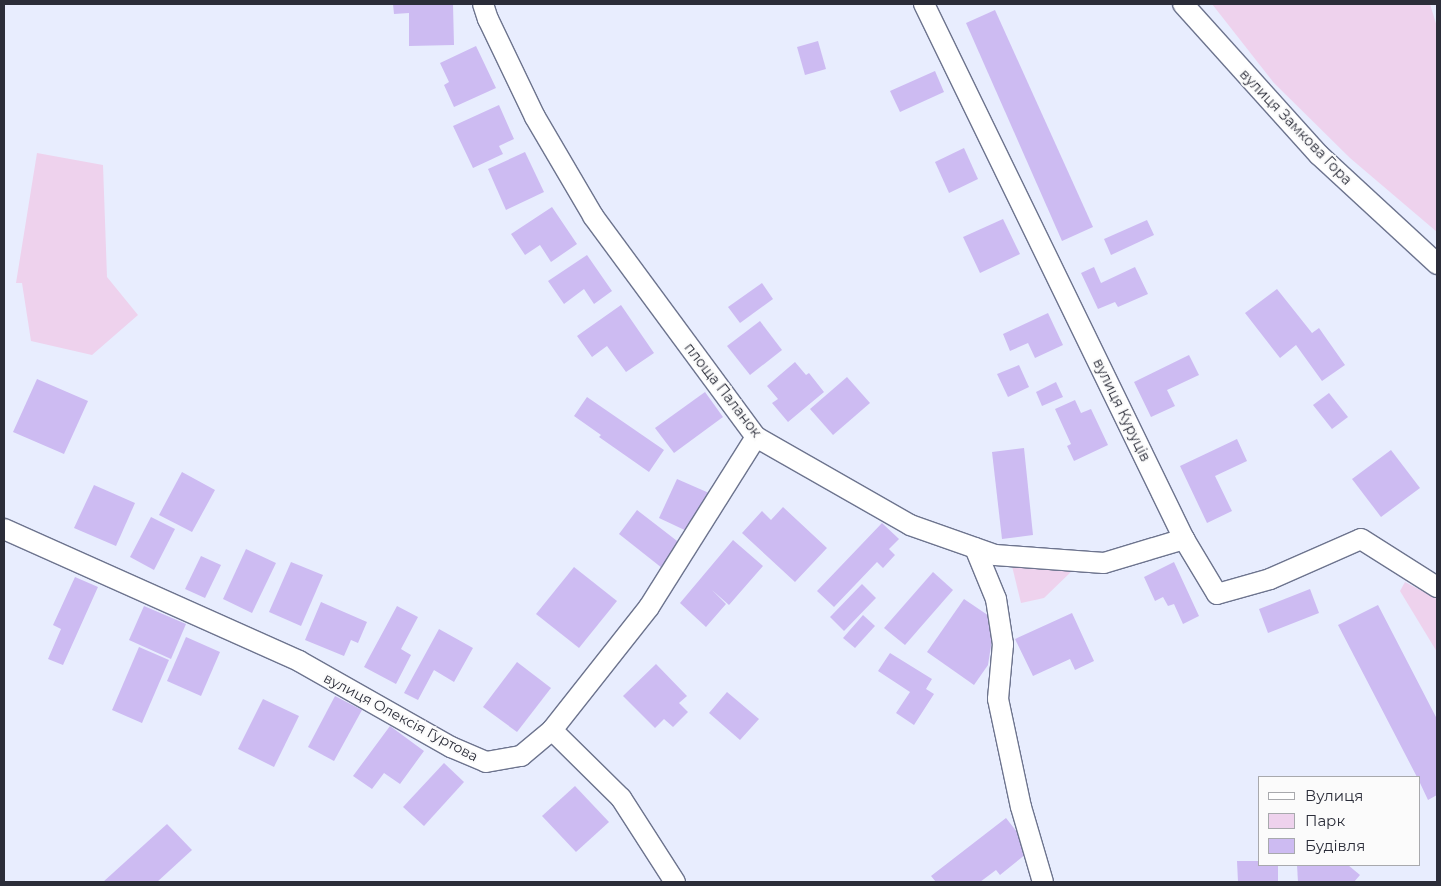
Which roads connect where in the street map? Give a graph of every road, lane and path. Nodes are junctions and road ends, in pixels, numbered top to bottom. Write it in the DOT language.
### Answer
graph roads {
  1 [pos="484,4"];
  2 [pos="924,4"];
  3 [pos="1183,4"];
  4 [pos="1437,264"];
  5 [pos="756,437"];
  6 [pos="4,529"];
  7 [pos="1184,539"];
  8 [pos="975,548"];
  9 [pos="1437,587"];
  10 [pos="552,730"];
  11 [pos="675,882"];
  12 [pos="1043,882"];
  1 -- 5 [label="street, площа Паланок"];
  2 -- 7 [label="street, вулиця Куруців"];
  3 -- 4 [label="street, вулиця Замкова Гора"];
  5 -- 8 [label="street, площа Паланок"];
  5 -- 10 [label="street, вулиця Олексія Гуртова"];
  6 -- 10 [label="street, вулиця Олексія Гуртова"];
  7 -- 8 [label="street, площа Паланок"];
  7 -- 9 [label="street, вулиця Куруців"];
  8 -- 12 [label="street"];
  10 -- 11 [label="street"];
}
